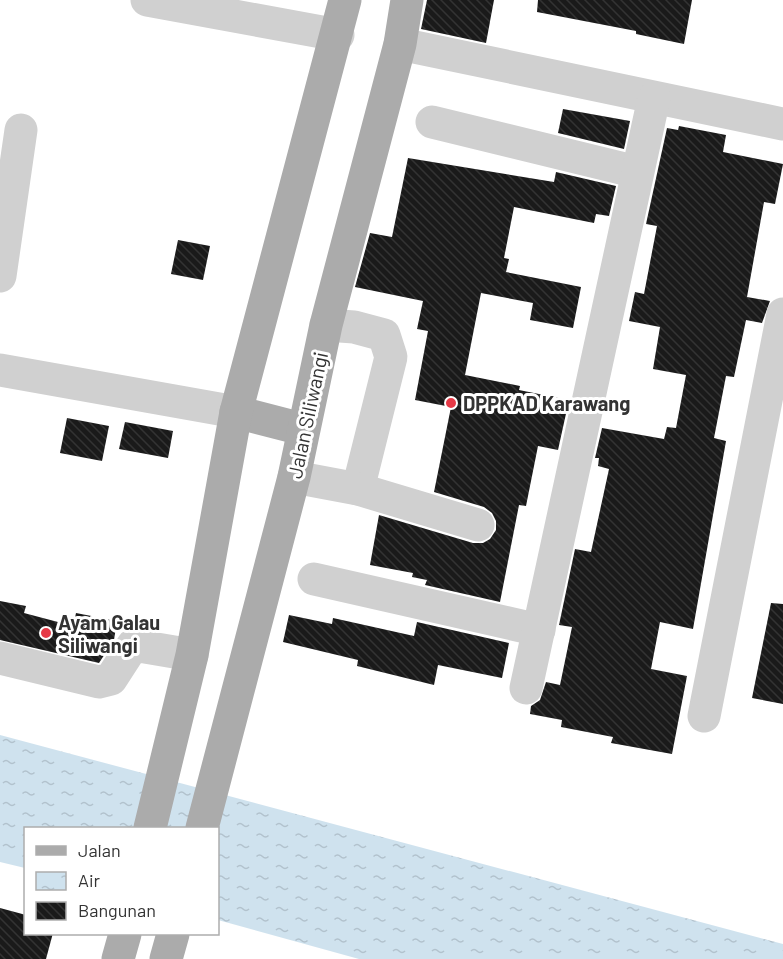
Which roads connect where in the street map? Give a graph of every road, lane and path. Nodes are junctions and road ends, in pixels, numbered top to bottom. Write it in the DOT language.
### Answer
graph roads {
  1 [pos="147,0"];
  2 [pos="345,0"];
  3 [pos="407,0"];
  4 [pos="338,34"];
  5 [pos="400,44"];
  6 [pos="654,99"];
  7 [pos="432,122"];
  8 [pos="783,124"];
  9 [pos="21,130"];
  10 [pos="637,172"];
  11 [pos="0,276"];
  12 [pos="783,314"];
  13 [pos="326,325"];
  14 [pos="0,370"];
  15 [pos="236,412"];
  16 [pos="302,429"];
  17 [pos="294,477"];
  18 [pos="358,489"];
  19 [pos="478,525"];
  20 [pos="314,579"];
  21 [pos="539,630"];
  22 [pos="192,655"];
  23 [pos="0,658"];
  24 [pos="526,688"];
  25 [pos="704,716"];
  26 [pos="150,827"];
  27 [pos="202,827"];
  28 [pos="124,935"];
  29 [pos="118,959"];
  1 -- 4 [label="street"];
  2 -- 4 [label="main road"];
  3 -- 5 [label="main road, Jalan Siliwangi"];
  4 -- 15 [label="main road"];
  5 -- 6 [label="street"];
  5 -- 13 [label="main road, Jalan Siliwangi"];
  6 -- 8 [label="street"];
  6 -- 10 [label="street"];
  7 -- 10 [label="street"];
  9 -- 11 [label="street"];
  10 -- 21 [label="street"];
  12 -- 25 [label="street"];
  13 -- 16 [label="main road, Jalan Siliwangi"];
  13 -- 18 [label="street"];
  14 -- 15 [label="street"];
  15 -- 16 [label="main road"];
  15 -- 22 [label="main road"];
  16 -- 17 [label="main road, Jalan Siliwangi"];
  17 -- 18 [label="street"];
  17 -- 27 [label="main road, Jalan Siliwangi"];
  18 -- 19 [label="street"];
  20 -- 21 [label="street"];
  21 -- 24 [label="street"];
  22 -- 23 [label="street"];
  22 -- 26 [label="main road"];
  28 -- 29 [label="main road"];
}
